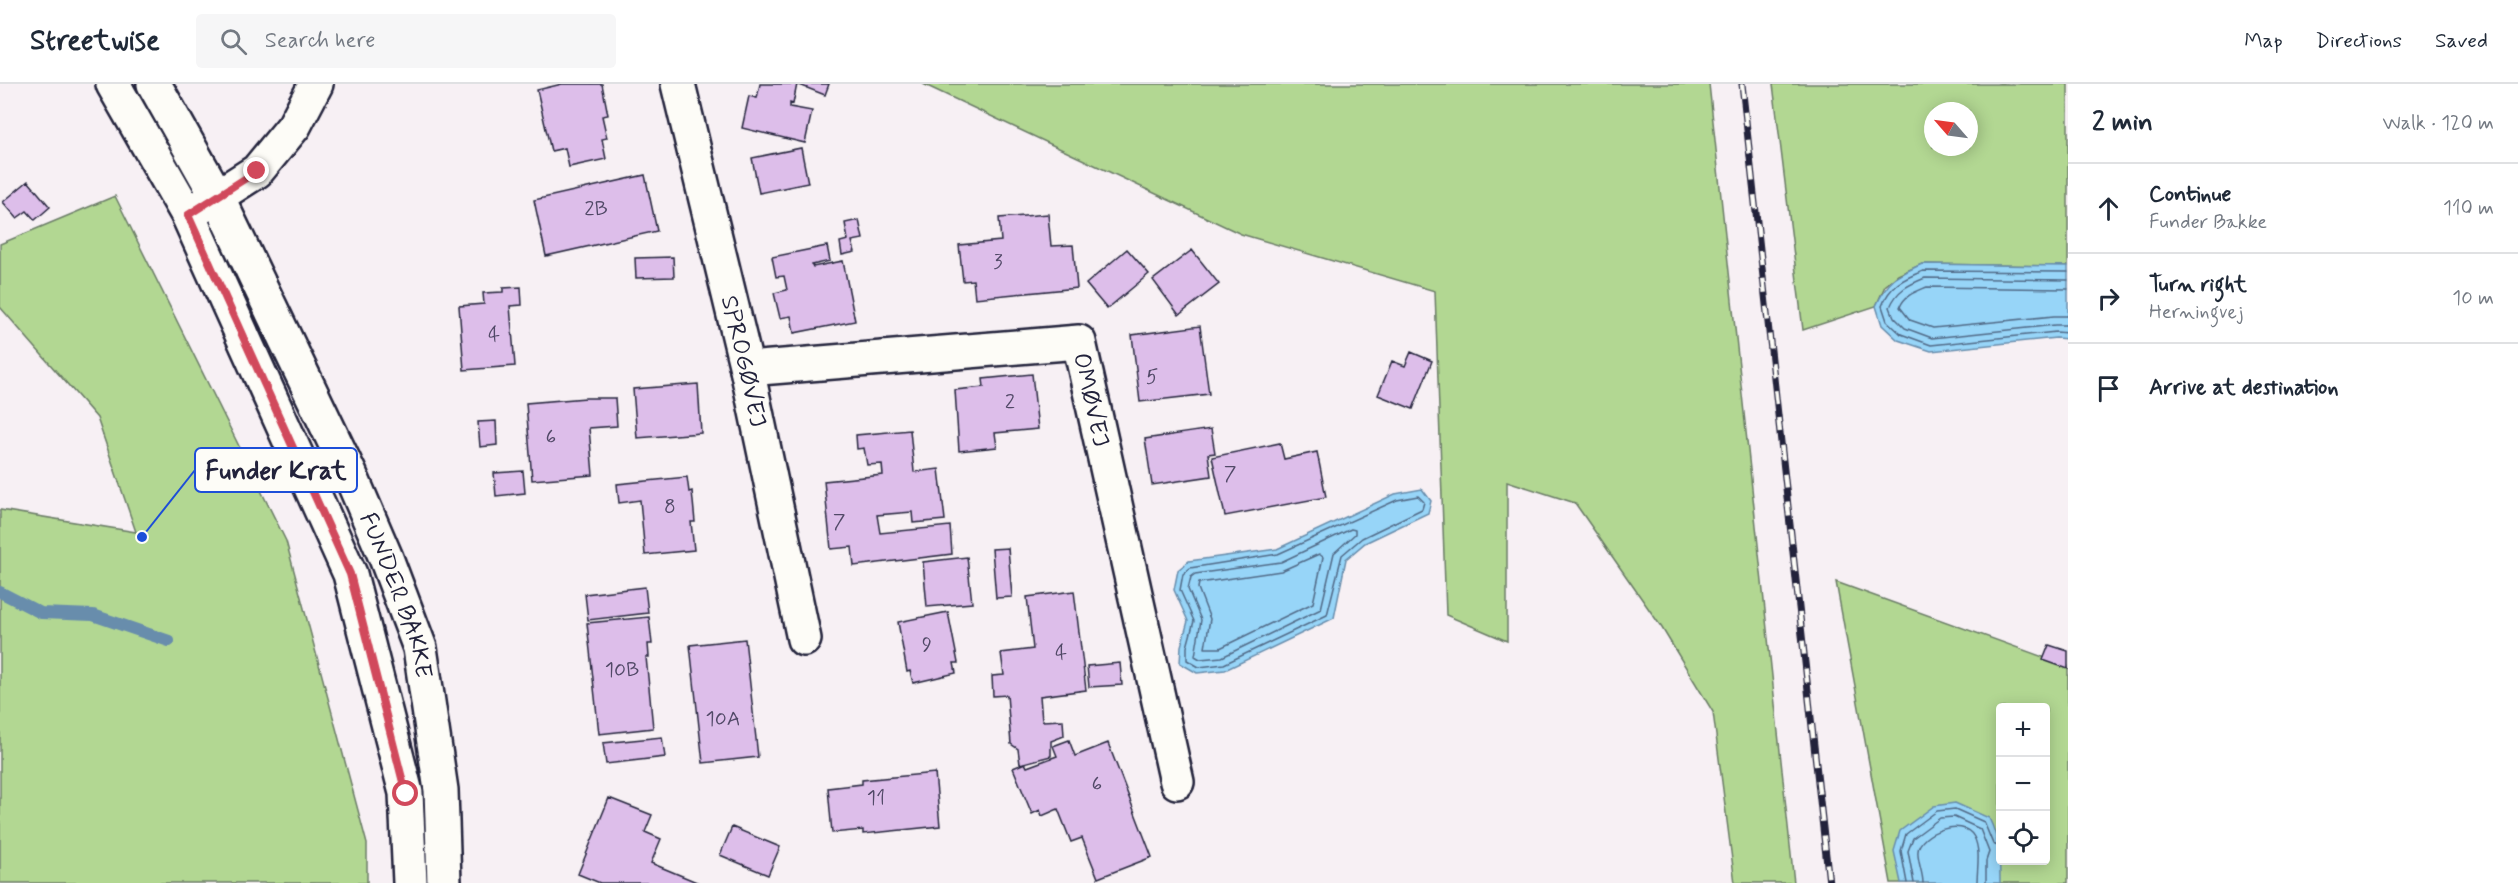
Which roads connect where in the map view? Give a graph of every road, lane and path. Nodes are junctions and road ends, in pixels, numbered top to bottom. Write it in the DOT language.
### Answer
graph roads {
  1 [pos="113,84"];
  2 [pos="154,84"];
  3 [pos="316,84"];
  4 [pos="678,84"];
  5 [pos="218,198"];
  6 [pos="188,215"];
  7 [pos="747,369"];
  8 [pos="804,639"];
  9 [pos="1177,782"];
  10 [pos="410,883"];
  11 [pos="444,883"];
  1 -- 6 [label="main road, FUNDER BAKKE"];
  2 -- 5 [label="main road, FUNDER BAKKE"];
  3 -- 5 [label="main road"];
  4 -- 7 [label="main road, SPROGØVEJ"];
  5 -- 6 [label="main road"];
  5 -- 11 [label="main road, FUNDER BAKKE"];
  6 -- 10 [label="main road, FUNDER BAKKE"];
  7 -- 8 [label="main road, SPROGØVEJ"];
  7 -- 9 [label="main road, OMØVEJ"];
}
